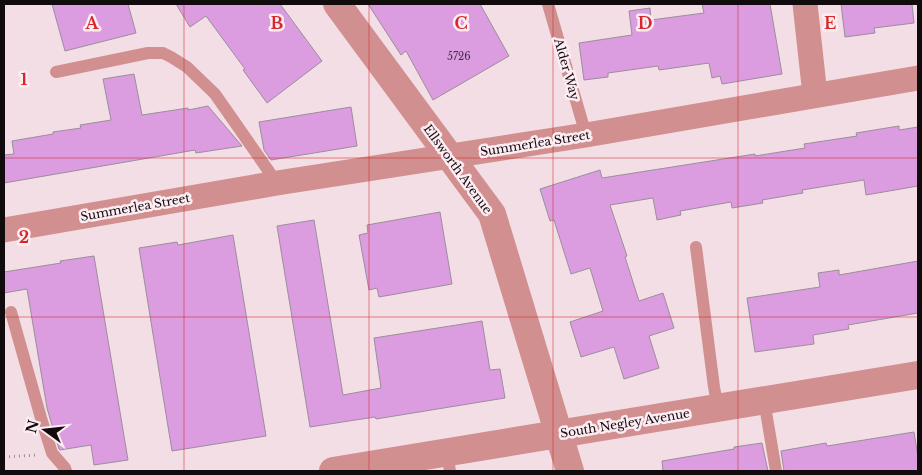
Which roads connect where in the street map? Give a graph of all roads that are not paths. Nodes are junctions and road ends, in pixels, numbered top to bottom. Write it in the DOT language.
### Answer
graph roads {
  1 [pos="337,4"];
  2 [pos="548,4"];
  3 [pos="805,4"];
  4 [pos="56,72"];
  5 [pos="918,78"];
  6 [pos="815,95"];
  7 [pos="586,135"];
  8 [pos="449,156"];
  9 [pos="277,183"];
  10 [pos="4,230"];
  11 [pos="696,247"];
  12 [pos="11,312"];
  13 [pos="918,375"];
  14 [pos="764,400"];
  15 [pos="718,408"];
  16 [pos="558,434"];
  17 [pos="449,462"];
  18 [pos="66,471"];
  19 [pos="333,471"];
  20 [pos="570,471"];
  21 [pos="776,471"];
  1 -- 8 [label="street, Ellsworth Avenue"];
  2 -- 7 [label="lane, Alder Way"];
  3 -- 6 [label="street"];
  4 -- 9 [label="lane"];
  5 -- 6 [label="street, Summerlea Street"];
  6 -- 7 [label="street, Summerlea Street"];
  7 -- 8 [label="street, Summerlea Street"];
  8 -- 9 [label="street, Summerlea Street"];
  8 -- 16 [label="street, Ellsworth Avenue"];
  9 -- 10 [label="street, Summerlea Street"];
  11 -- 15 [label="lane"];
  12 -- 18 [label="lane"];
  13 -- 14 [label="street, South Negley Avenue"];
  14 -- 15 [label="street, South Negley Avenue"];
  14 -- 21 [label="lane"];
  15 -- 16 [label="street, South Negley Avenue"];
  16 -- 17 [label="street, South Negley Avenue"];
  16 -- 20 [label="street, Ellsworth Avenue"];
  17 -- 19 [label="street, South Negley Avenue"];
}
